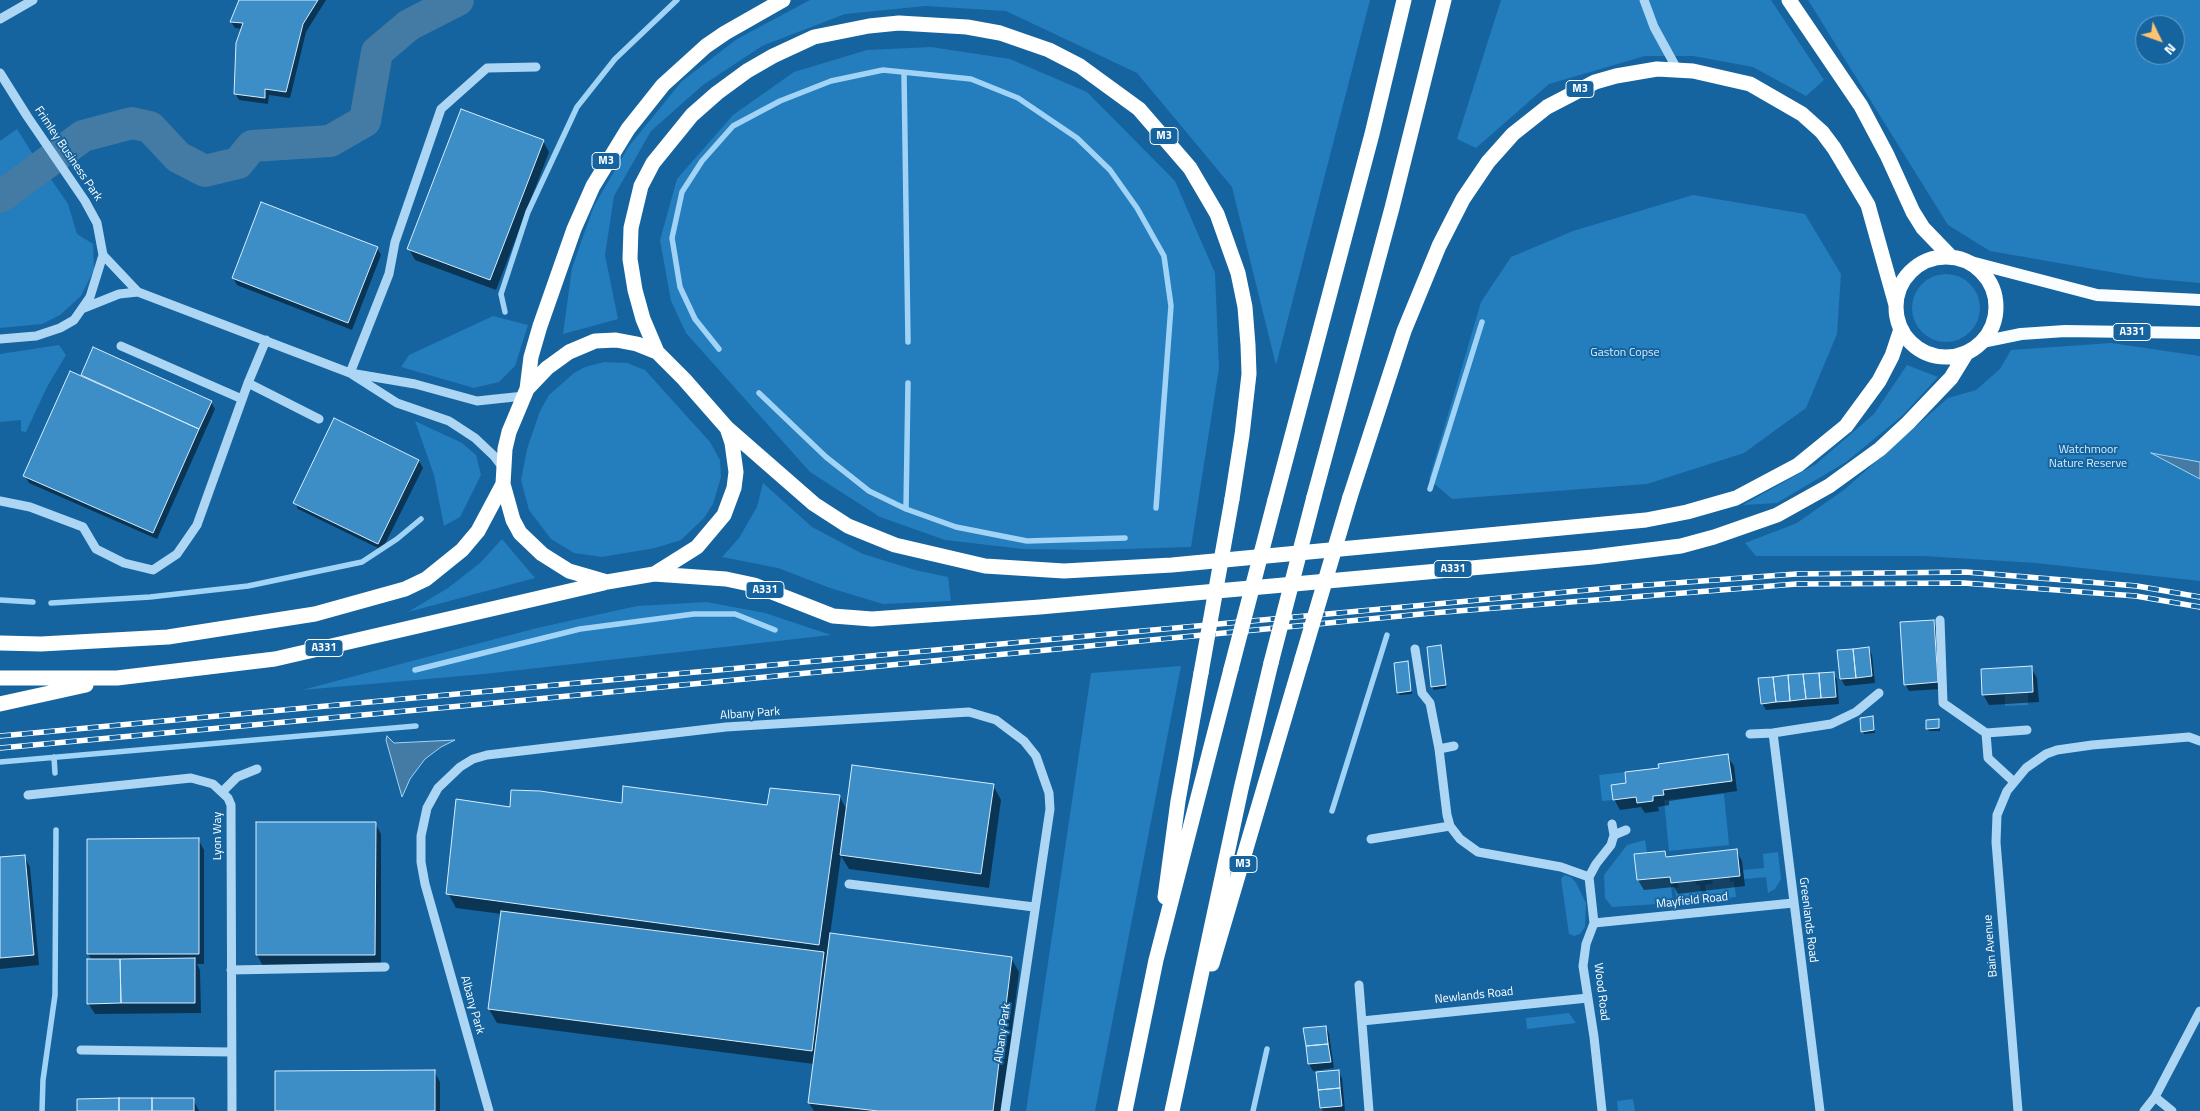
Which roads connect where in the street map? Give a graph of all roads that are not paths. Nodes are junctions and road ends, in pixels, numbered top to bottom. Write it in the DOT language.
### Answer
graph roads {
  1 [pos="32,0"];
  2 [pos="783,0"];
  3 [pos="1404,0"];
  4 [pos="1444,0"];
  5 [pos="1644,0"];
  6 [pos="1789,0"];
  7 [pos="0,19"];
  8 [pos="536,67"];
  9 [pos="1677,69"];
  10 [pos="0,73"];
  11 [pos="103,255"];
  12 [pos="1951,257"];
  13 [pos="1967,261"];
  14 [pos="138,292"];
  15 [pos="2200,300"];
  16 [pos="1896,304"];
  17 [pos="83,309"];
  18 [pos="1901,329"];
  19 [pos="2200,333"];
  20 [pos="0,339"];
  21 [pos="266,340"];
  22 [pos="1982,342"];
  23 [pos="121,346"];
  24 [pos="657,352"];
  25 [pos="1967,352"];
  26 [pos="350,373"];
  27 [pos="248,383"];
  28 [pos="525,393"];
  29 [pos="242,399"];
  30 [pos="319,419"];
  31 [pos="727,428"];
  32 [pos="504,477"];
  33 [pos="0,501"];
  34 [pos="654,574"];
  35 [pos="607,582"];
  36 [pos="1940,620"];
  37 [pos="0,643"];
  38 [pos="1416,649"];
  39 [pos="0,678"];
  40 [pos="117,678"];
  41 [pos="1879,693"];
  42 [pos="0,704"];
  43 [pos="2027,730"];
  44 [pos="1773,733"];
  45 [pos="1986,733"];
  46 [pos="1750,734"];
  47 [pos="2200,741"];
  48 [pos="1454,746"];
  49 [pos="1439,749"];
  50 [pos="257,769"];
  51 [pos="2013,781"];
  52 [pos="222,791"];
  53 [pos="28,795"];
  54 [pos="1612,824"];
  55 [pos="1450,826"];
  56 [pos="1626,830"];
  57 [pos="1614,835"];
  58 [pos="1371,839"];
  59 [pos="1589,877"];
  60 [pos="849,884"];
  61 [pos="1793,903"];
  62 [pos="1034,907"];
  63 [pos="1594,923"];
  64 [pos="1156,960"];
  65 [pos="385,967"];
  66 [pos="231,970"];
  67 [pos="1359,985"];
  68 [pos="1588,998"];
  69 [pos="2200,1011"];
  70 [pos="1362,1020"];
  71 [pos="81,1050"];
  72 [pos="231,1052"];
  73 [pos="1180,1069"];
  74 [pos="2155,1097"];
  75 [pos="232,1111"];
  76 [pos="489,1111"];
  77 [pos="1005,1111"];
  78 [pos="1125,1111"];
  79 [pos="1172,1111"];
  80 [pos="1369,1111"];
  81 [pos="1602,1111"];
  82 [pos="1820,1111"];
  83 [pos="2018,1111"];
  84 [pos="2144,1111"];
  85 [pos="2172,1111"];
  1 -- 7 [label="street"];
  2 -- 28 [label="highway, M3"];
  3 -- 64 [label="highway, M3, bridge"];
  4 -- 73 [label="highway, M3, bridge"];
  5 -- 9 [label="street"];
  6 -- 12 [label="highway"];
  8 -- 26 [label="street"];
  9 -- 16 [label="highway, M3"];
  9 -- 73 [label="highway, M3, bridge"];
  10 -- 11 [label="street, Frimley Business Park"];
  11 -- 14 [label="street"];
  11 -- 17 [label="street, Frimley Business Park"];
  12 -- 13 [label="highway"];
  12 -- 16 [label="highway"];
  13 -- 15 [label="main road"];
  13 -- 22 [label="highway"];
  14 -- 17 [label="street"];
  14 -- 21 [label="street"];
  16 -- 18 [label="highway"];
  17 -- 20 [label="street, Frimley Business Park"];
  18 -- 25 [label="highway"];
  18 -- 31 [label="highway"];
  19 -- 22 [label="main road, A331"];
  21 -- 26 [label="street"];
  21 -- 27 [label="street"];
  22 -- 25 [label="highway"];
  23 -- 29 [label="street"];
  24 -- 28 [label="highway"];
  24 -- 31 [label="highway"];
  24 -- 64 [label="highway, M3, bridge"];
  25 -- 34 [label="highway, A331"];
  26 -- 28 [label="street"];
  26 -- 32 [label="street"];
  27 -- 29 [label="street"];
  27 -- 30 [label="street"];
  28 -- 32 [label="highway"];
  29 -- 33 [label="street"];
  31 -- 34 [label="highway"];
  32 -- 35 [label="highway"];
  32 -- 37 [label="highway"];
  34 -- 35 [label="highway"];
  35 -- 40 [label="highway, A331"];
  36 -- 45 [label="street"];
  38 -- 49 [label="street"];
  39 -- 40 [label="highway, A331"];
  40 -- 42 [label="highway"];
  41 -- 44 [label="street"];
  43 -- 45 [label="street"];
  44 -- 46 [label="street"];
  44 -- 61 [label="street, Greenlands Road"];
  45 -- 51 [label="street"];
  47 -- 51 [label="street, Bain Avenue"];
  48 -- 49 [label="street"];
  49 -- 55 [label="street"];
  50 -- 52 [label="street"];
  51 -- 83 [label="street, Bain Avenue"];
  52 -- 53 [label="street"];
  52 -- 66 [label="street, Lyon Way"];
  54 -- 57 [label="street"];
  55 -- 58 [label="street"];
  55 -- 59 [label="street"];
  56 -- 57 [label="street"];
  57 -- 59 [label="street"];
  59 -- 63 [label="street, Wood Road"];
  60 -- 62 [label="street"];
  61 -- 63 [label="street, Mayfield Road"];
  61 -- 82 [label="street, Greenlands Road"];
  62 -- 76 [label="street, Albany Park"];
  62 -- 77 [label="street, Albany Park"];
  63 -- 68 [label="street, Wood Road"];
  64 -- 78 [label="highway, M3"];
  65 -- 66 [label="street"];
  66 -- 72 [label="street, Lyon Way"];
  67 -- 70 [label="street"];
  68 -- 70 [label="street, Newlands Road"];
  68 -- 81 [label="street, Wood Road"];
  69 -- 74 [label="street"];
  70 -- 80 [label="street"];
  71 -- 72 [label="street"];
  72 -- 75 [label="street, Lyon Way"];
  73 -- 79 [label="highway, M3"];
  74 -- 84 [label="street"];
  74 -- 85 [label="street"];
}
